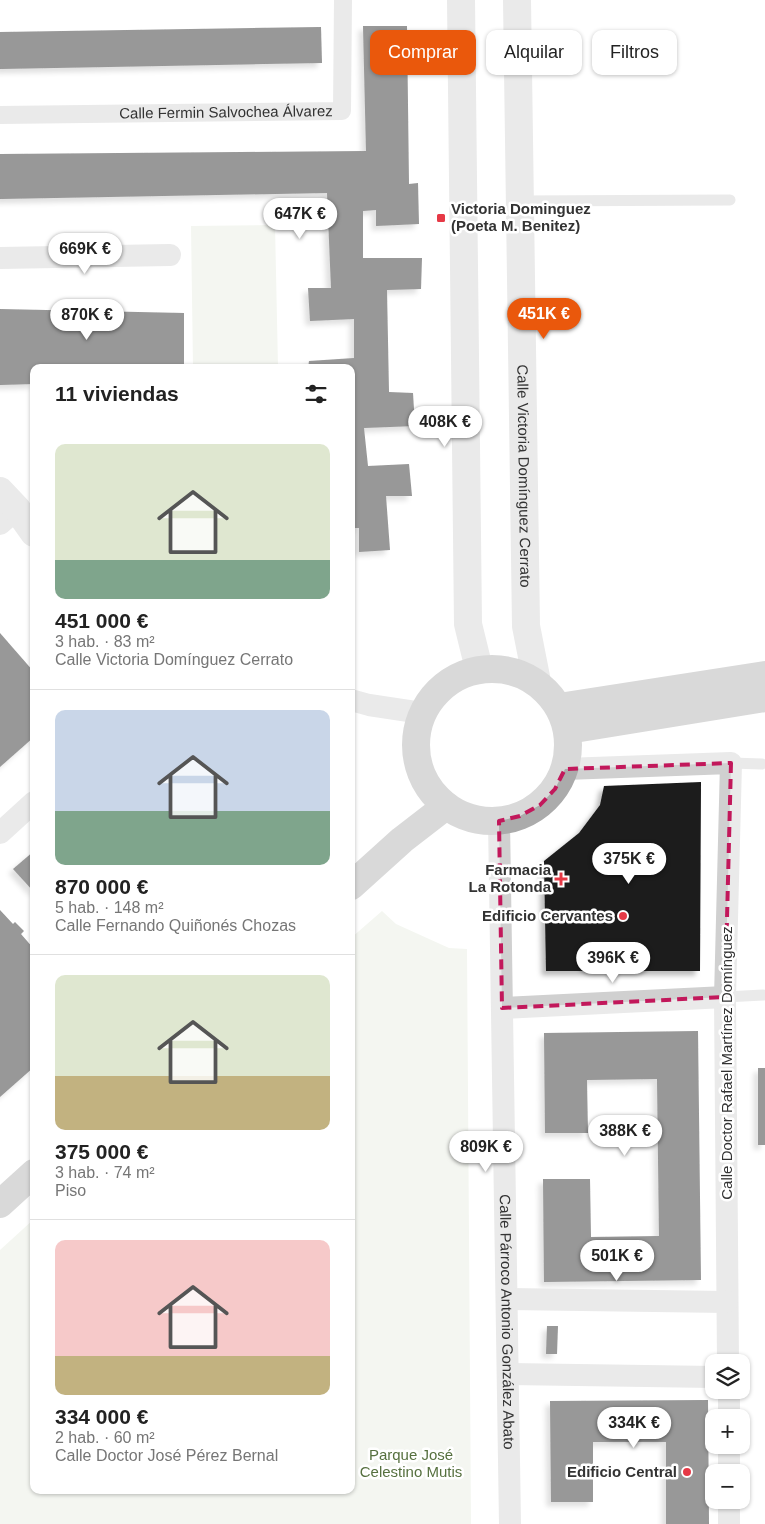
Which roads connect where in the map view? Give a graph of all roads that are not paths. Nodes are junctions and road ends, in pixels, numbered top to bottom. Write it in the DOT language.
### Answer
graph roads {
  1 [pos="343,0"];
  2 [pos="462,0"];
  3 [pos="517,0"];
  4 [pos="0,115"];
  5 [pos="730,200"];
  6 [pos="520,201"];
  7 [pos="170,254"];
  8 [pos="0,258"];
  9 [pos="6,508"];
  10 [pos="30,529"];
  11 [pos="479,669"];
  12 [pos="765,675"];
  13 [pos="536,682"];
  14 [pos="765,698"];
  15 [pos="355,701"];
  16 [pos="422,714"];
  17 [pos="563,718"];
  18 [pos="731,763"];
  19 [pos="762,764"];
  20 [pos="565,769"];
  21 [pos="30,806"];
  22 [pos="446,806"];
  23 [pos="499,821"];
  24 [pos="0,833"];
  25 [pos="355,882"];
  26 [pos="763,995"];
  27 [pos="725,998"];
  28 [pos="502,1008"];
  29 [pos="30,1177"];
  30 [pos="0,1204"];
  31 [pos="507,1300"];
  32 [pos="727,1302"];
  33 [pos="728,1354"];
  34 [pos="508,1374"];
  35 [pos="705,1377"];
  36 [pos="729,1509"];
  37 [pos="510,1524"];
  38 [pos="729,1524"];
  1 -- 4 [label="street, Calle Fermin Salvochea Álvarez"];
  2 -- 11 [label="street"];
  3 -- 6 [label="street, Calle Victoria Domínguez Cerrato"];
  5 -- 6 [label="lane"];
  6 -- 13 [label="street, Calle Victoria Domínguez Cerrato"];
  7 -- 8 [label="street"];
  9 -- 10 [label="street"];
  11 -- 13 [label="main road"];
  11 -- 16 [label="main road"];
  12 -- 17 [label="main road"];
  13 -- 17 [label="main road"];
  14 -- 17 [label="main road"];
  15 -- 16 [label="street"];
  16 -- 22 [label="main road"];
  17 -- 20 [label="main road"];
  18 -- 19 [label="lane"];
  18 -- 20 [label="street"];
  18 -- 27 [label="street, Calle Doctor Rafael Martínez Domínguez"];
  20 -- 23 [label="main road"];
  21 -- 24 [label="street"];
  22 -- 23 [label="main road"];
  22 -- 25 [label="main road"];
  23 -- 28 [label="street, Calle Párroco Antonio González Abato"];
  26 -- 27 [label="lane"];
  27 -- 28 [label="street"];
  27 -- 32 [label="street, Calle Doctor Rafael Martínez Domínguez"];
  28 -- 31 [label="street, Calle Párroco Antonio González Abato"];
  29 -- 30 [label="main road"];
  31 -- 32 [label="street"];
  31 -- 34 [label="street, Calle Párroco Antonio González Abato"];
  32 -- 33 [label="street, Calle Doctor Rafael Martínez Domínguez"];
  34 -- 35 [label="street"];
  34 -- 37 [label="street, Calle Párroco Antonio González Abato"];
  36 -- 38 [label="street"];
}
